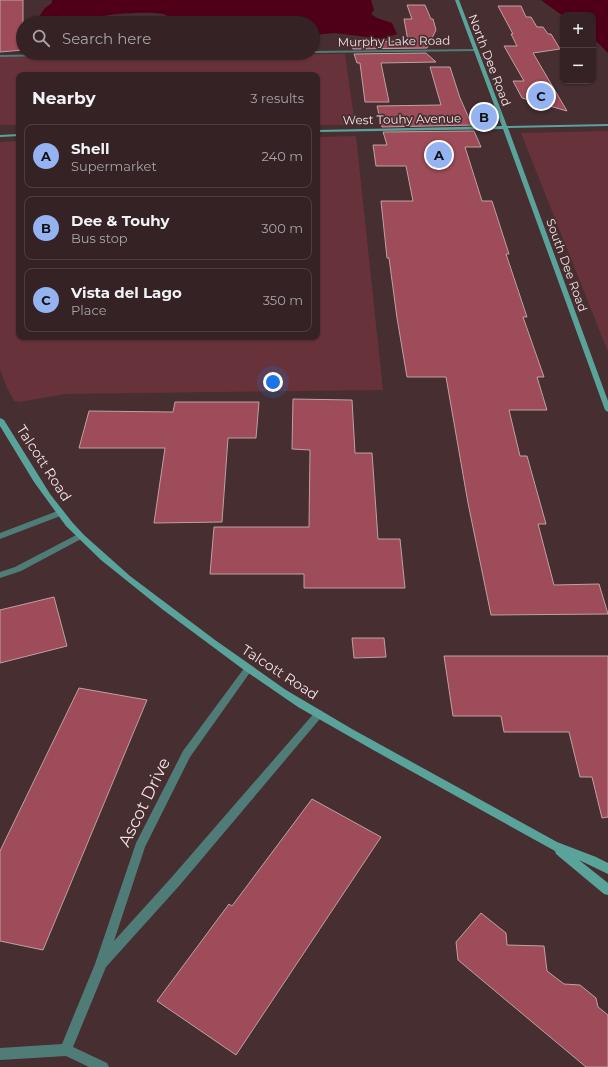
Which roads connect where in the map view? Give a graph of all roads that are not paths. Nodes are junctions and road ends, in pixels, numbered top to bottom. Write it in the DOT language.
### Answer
graph roads {
  1 [pos="457,0"];
  2 [pos="476,50"];
  3 [pos="320,52"];
  4 [pos="0,56"];
  5 [pos="16,56"];
  6 [pos="608,126"];
  7 [pos="505,127"];
  8 [pos="320,131"];
  9 [pos="16,135"];
  10 [pos="0,136"];
  11 [pos="608,410"];
  12 [pos="0,420"];
  13 [pos="60,513"];
  14 [pos="0,536"];
  15 [pos="80,536"];
  16 [pos="0,575"];
  17 [pos="248,669"];
  18 [pos="319,714"];
  19 [pos="553,845"];
  20 [pos="608,869"];
  21 [pos="608,890"];
  22 [pos="101,964"];
  23 [pos="66,1050"];
  24 [pos="0,1054"];
  25 [pos="103,1067"];
  1 -- 2 [label="main road, North Dee Road"];
  2 -- 3 [label="street, Murphy Lake Road"];
  2 -- 7 [label="main road, North Dee Road"];
  4 -- 5 [label="street"];
  6 -- 7 [label="main road, West Touhy Avenue"];
  7 -- 8 [label="main road, West Touhy Avenue"];
  7 -- 11 [label="main road, South Dee Road"];
  9 -- 10 [label="main road"];
  12 -- 13 [label="main road, Talcott Road"];
  13 -- 14 [label="street"];
  13 -- 15 [label="main road, Talcott Road"];
  15 -- 16 [label="street"];
  15 -- 17 [label="main road, Talcott Road"];
  17 -- 18 [label="main road, Talcott Road"];
  17 -- 22 [label="street, Ascot Drive"];
  18 -- 19 [label="main road, Talcott Road"];
  18 -- 22 [label="street, Ascot Drive"];
  19 -- 20 [label="main road, Talcott Road"];
  19 -- 21 [label="main road"];
  22 -- 23 [label="street, Ascot Drive"];
  23 -- 24 [label="street"];
  23 -- 25 [label="street"];
}
